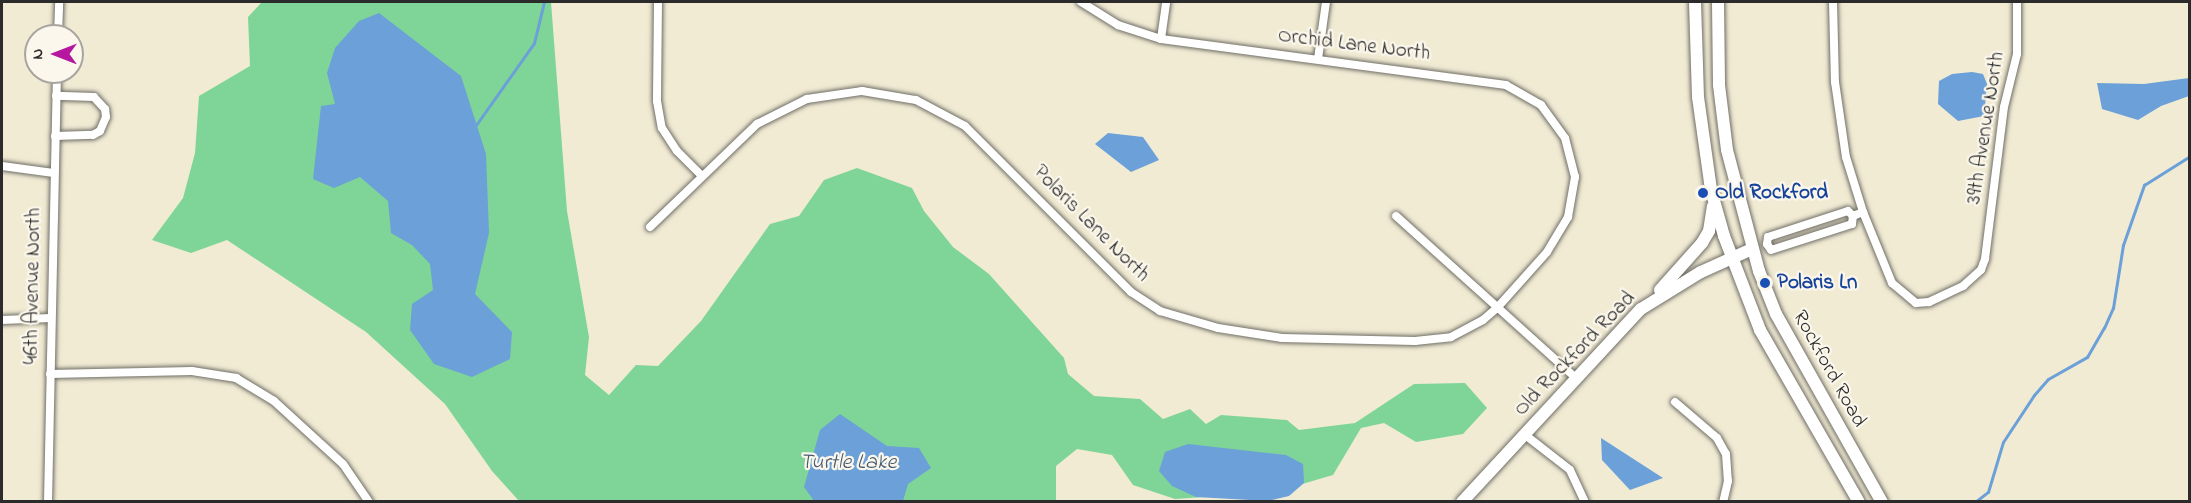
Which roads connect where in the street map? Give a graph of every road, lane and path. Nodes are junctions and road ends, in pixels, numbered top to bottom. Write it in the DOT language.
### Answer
graph roads {
  1 [pos="59,2"];
  2 [pos="658,2"];
  3 [pos="1081,2"];
  4 [pos="1166,2"];
  5 [pos="1326,2"];
  6 [pos="1695,2"];
  7 [pos="1718,2"];
  8 [pos="1833,2"];
  9 [pos="2017,2"];
  10 [pos="58,24"];
  11 [pos="1161,39"];
  12 [pos="1318,59"];
  13 [pos="56,84"];
  14 [pos="56,96"];
  15 [pos="55,136"];
  16 [pos="2,166"];
  17 [pos="54,173"];
  18 [pos="702,176"];
  19 [pos="1575,181"];
  20 [pos="1711,190"];
  21 [pos="1863,212"];
  22 [pos="1396,216"];
  23 [pos="1853,216"];
  24 [pos="650,227"];
  25 [pos="1767,244"];
  26 [pos="1752,249"];
  27 [pos="1731,258"];
  28 [pos="1497,308"];
  29 [pos="1641,309"];
  30 [pos="51,318"];
  31 [pos="2,320"];
  32 [pos="50,374"];
  33 [pos="1576,378"];
  34 [pos="1675,402"];
  35 [pos="1524,434"];
  36 [pos="48,501"];
  37 [pos="369,501"];
  38 [pos="1462,501"];
  39 [pos="1585,501"];
  40 [pos="1723,501"];
  41 [pos="1858,501"];
  42 [pos="1882,501"];
  1 -- 10 [label="street"];
  2 -- 18 [label="street"];
  3 -- 11 [label="street, Orchid Lane North"];
  4 -- 11 [label="street"];
  5 -- 12 [label="street"];
  6 -- 20 [label="main road, Rockford Road"];
  7 -- 26 [label="main road, Rockford Road"];
  8 -- 21 [label="street"];
  9 -- 21 [label="street, 39th Avenue North"];
  11 -- 12 [label="street, Orchid Lane North"];
  12 -- 19 [label="street, Orchid Lane North"];
  13 -- 14 [label="street, 46th Avenue North"];
  14 -- 15 [label="street, 46th Avenue North"];
  14 -- 15 [label="street"];
  15 -- 17 [label="street, 46th Avenue North"];
  16 -- 17 [label="street"];
  17 -- 30 [label="street, 46th Avenue North"];
  18 -- 24 [label="street, Polaris Lane North"];
  18 -- 28 [label="street, Polaris Lane North"];
  19 -- 28 [label="street, Polaris Lane North"];
  20 -- 27 [label="main road, Rockford Road"];
  20 -- 29 [label="main road"];
  21 -- 23 [label="street, Old Rockford Road"];
  22 -- 28 [label="street"];
  23 -- 25 [label="street, Old Rockford Road"];
  23 -- 25 [label="street, Old Rockford Road"];
  25 -- 26 [label="street, Old Rockford Road"];
  26 -- 27 [label="main road, Old Rockford Road"];
  26 -- 42 [label="main road, Rockford Road"];
  27 -- 29 [label="main road, Old Rockford Road"];
  27 -- 41 [label="main road, Rockford Road"];
  28 -- 33 [label="street"];
  29 -- 33 [label="main road, Old Rockford Road"];
  30 -- 31 [label="street"];
  30 -- 32 [label="street, 46th Avenue North"];
  32 -- 36 [label="street, 46th Avenue North"];
  32 -- 37 [label="street"];
  33 -- 35 [label="main road, Old Rockford Road"];
  34 -- 40 [label="street"];
  35 -- 38 [label="main road, Old Rockford Road"];
  35 -- 39 [label="street"];
}
